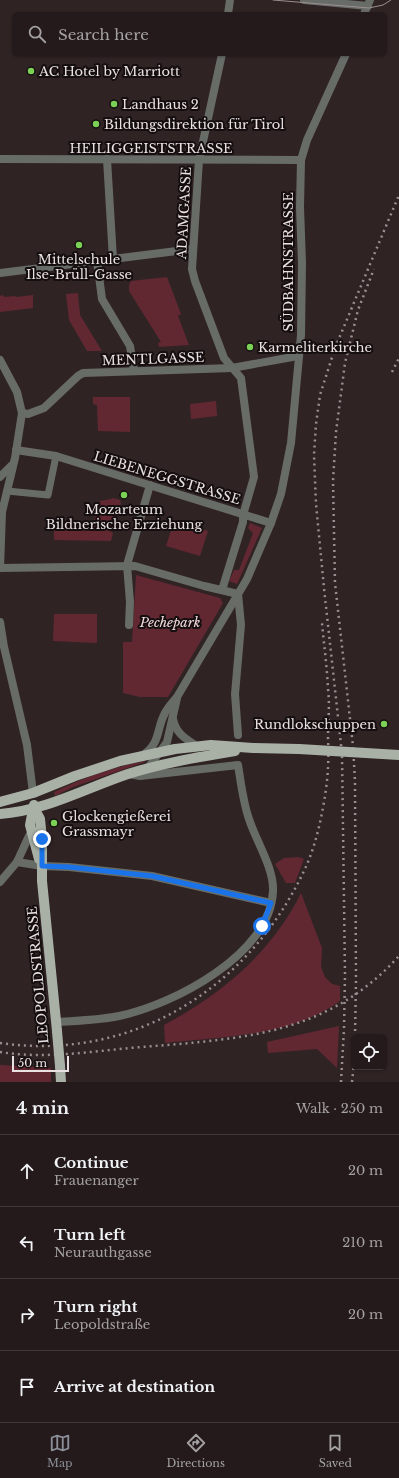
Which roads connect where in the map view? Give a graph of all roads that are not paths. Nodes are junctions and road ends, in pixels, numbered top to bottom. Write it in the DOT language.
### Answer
graph roads {
  1 [pos="230,0"];
  2 [pos="304,0"];
  3 [pos="367,7"];
  4 [pos="228,12"];
  5 [pos="222,56"];
  6 [pos="345,56"];
  7 [pos="0,159"];
  8 [pos="107,159"];
  9 [pos="199,160"];
  10 [pos="301,160"];
  11 [pos="193,250"];
  12 [pos="113,259"];
  13 [pos="97,261"];
  14 [pos="0,273"];
  15 [pos="298,356"];
  16 [pos="0,360"];
  17 [pos="232,368"];
  18 [pos="134,372"];
  19 [pos="22,413"];
  20 [pos="16,450"];
  21 [pos="56,456"];
  22 [pos="13,464"];
  23 [pos="0,477"];
  24 [pos="150,485"];
  25 [pos="7,491"];
  26 [pos="243,515"];
  27 [pos="271,524"];
  28 [pos="127,565"];
  29 [pos="0,568"];
  30 [pos="222,590"];
  31 [pos="238,594"];
  32 [pos="0,622"];
  33 [pos="129,625"];
  34 [pos="4,663"];
  35 [pos="177,697"];
  36 [pos="173,717"];
  37 [pos="238,736"];
  38 [pos="198,747"];
  39 [pos="253,748"];
  40 [pos="161,752"];
  41 [pos="142,755"];
  42 [pos="399,755"];
  43 [pos="148,768"];
  44 [pos="128,774"];
  45 [pos="33,793"];
  46 [pos="0,802"];
  47 [pos="34,808"];
  48 [pos="0,814"];
  49 [pos="31,834"];
  50 [pos="17,862"];
  51 [pos="42,866"];
  52 [pos="0,882"];
  53 [pos="271,903"];
  54 [pos="56,1027"];
  55 [pos="61,1082"];
  1 -- 4 [label="street"];
  2 -- 3 [label="street"];
  5 -- 9 [label="street, ADAMGASSE"];
  6 -- 10 [label="street, SÜDBAHNSTRASSE"];
  7 -- 8 [label="street, HEILIGGEISTSTRASSE"];
  8 -- 9 [label="street, HEILIGGEISTSTRASSE"];
  8 -- 12 [label="street"];
  9 -- 10 [label="street, HEILIGGEISTSTRASSE"];
  9 -- 11 [label="street, ADAMGASSE"];
  10 -- 15 [label="street, SÜDBAHNSTRASSE"];
  11 -- 12 [label="street"];
  11 -- 17 [label="street, ADAMGASSE"];
  12 -- 13 [label="street"];
  13 -- 14 [label="street"];
  13 -- 18 [label="street"];
  15 -- 17 [label="street, MENTLGASSE"];
  15 -- 27 [label="street, SÜDBAHNSTRASSE"];
  16 -- 19 [label="street"];
  17 -- 18 [label="street, MENTLGASSE"];
  17 -- 26 [label="street, ADAMGASSE"];
  18 -- 19 [label="street, MENTLGASSE"];
  19 -- 20 [label="street"];
  20 -- 21 [label="street, LIEBENEGGSTRASSE"];
  20 -- 22 [label="street"];
  21 -- 24 [label="street, LIEBENEGGSTRASSE"];
  21 -- 25 [label="street"];
  22 -- 23 [label="street"];
  22 -- 25 [label="street"];
  24 -- 26 [label="street, LIEBENEGGSTRASSE"];
  24 -- 28 [label="street"];
  25 -- 29 [label="street"];
  26 -- 27 [label="street, LIEBENEGGSTRASSE"];
  26 -- 30 [label="street, ADAMGASSE"];
  27 -- 31 [label="street, SÜDBAHNSTRASSE"];
  28 -- 29 [label="street"];
  28 -- 30 [label="street"];
  28 -- 33 [label="street"];
  30 -- 31 [label="street"];
  31 -- 35 [label="street, SÜDBAHNSTRASSE"];
  31 -- 37 [label="street"];
  32 -- 34 [label="street, LEOPOLDSTRASSE"];
  34 -- 45 [label="street, LEOPOLDSTRASSE"];
  35 -- 36 [label="street"];
  35 -- 41 [label="street"];
  36 -- 38 [label="street"];
  36 -- 40 [label="street"];
  38 -- 39 [label="main road"];
  38 -- 40 [label="main road"];
  39 -- 42 [label="main road, bridge"];
  39 -- 43 [label="main road"];
  40 -- 41 [label="main road"];
  40 -- 43 [label="street"];
  41 -- 45 [label="main road"];
  43 -- 44 [label="main road"];
  44 -- 47 [label="main road"];
  44 -- 53 [label="street"];
  45 -- 46 [label="main road"];
  45 -- 47 [label="main road, LEOPOLDSTRASSE"];
  47 -- 48 [label="main road"];
  47 -- 49 [label="main road, LEOPOLDSTRASSE"];
  47 -- 51 [label="main road, LEOPOLDSTRASSE"];
  49 -- 50 [label="street"];
  49 -- 51 [label="main road, LEOPOLDSTRASSE"];
  50 -- 51 [label="street"];
  50 -- 52 [label="street"];
  51 -- 53 [label="street"];
  51 -- 54 [label="main road, LEOPOLDSTRASSE"];
  53 -- 54 [label="street"];
  54 -- 55 [label="main road, LEOPOLDSTRASSE, bridge"];
}
